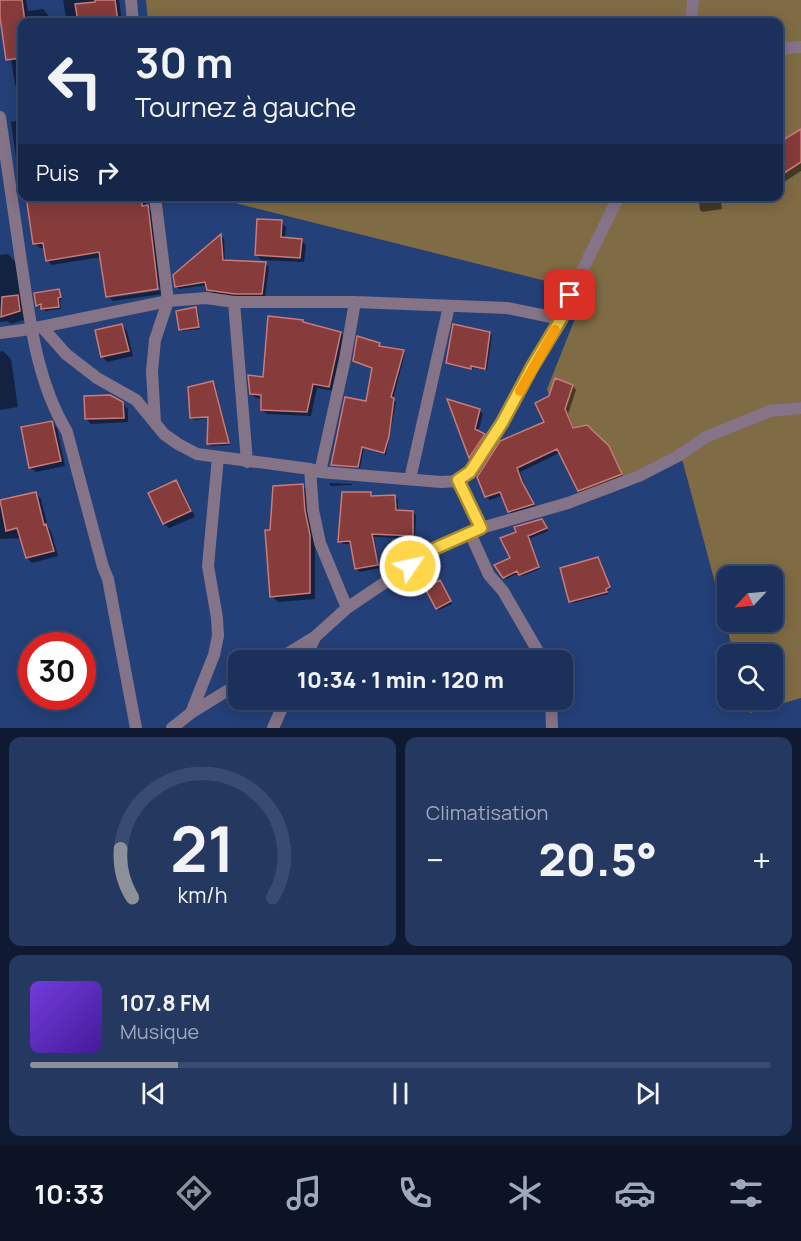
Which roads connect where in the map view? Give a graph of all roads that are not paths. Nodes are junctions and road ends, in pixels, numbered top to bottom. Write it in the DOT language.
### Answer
graph roads {
  1 [pos="131,0"];
  2 [pos="693,0"];
  3 [pos="133,18"];
  4 [pos="691,18"];
  5 [pos="801,47"];
  6 [pos="783,49"];
  7 [pos="0,117"];
  8 [pos="156,201"];
  9 [pos="617,201"];
  10 [pos="168,301"];
  11 [pos="234,302"];
  12 [pos="355,302"];
  13 [pos="449,306"];
  14 [pos="561,319"];
  15 [pos="37,328"];
  16 [pos="0,333"];
  17 [pos="801,408"];
  18 [pos="155,423"];
  19 [pos="218,458"];
  20 [pos="247,462"];
  21 [pos="315,471"];
  22 [pos="410,479"];
  23 [pos="458,480"];
  24 [pos="475,531"];
  25 [pos="347,608"];
  26 [pos="316,636"];
  27 [pos="293,650"];
  28 [pos="309,650"];
  29 [pos="537,650"];
  30 [pos="228,690"];
  31 [pos="281,710"];
  32 [pos="551,710"];
  33 [pos="191,713"];
  34 [pos="136,728"];
  35 [pos="172,728"];
  36 [pos="273,728"];
  37 [pos="552,728"];
  1 -- 3 [label="street"];
  2 -- 4 [label="street"];
  5 -- 6 [label="street"];
  7 -- 15 [label="street"];
  8 -- 10 [label="street"];
  9 -- 14 [label="street"];
  10 -- 11 [label="street"];
  10 -- 15 [label="street"];
  10 -- 18 [label="street"];
  11 -- 12 [label="street"];
  11 -- 20 [label="street"];
  12 -- 13 [label="street"];
  12 -- 21 [label="street"];
  13 -- 14 [label="street"];
  13 -- 22 [label="street"];
  14 -- 23 [label="street"];
  15 -- 16 [label="street"];
  15 -- 18 [label="street"];
  15 -- 34 [label="street"];
  17 -- 24 [label="street"];
  18 -- 19 [label="street"];
  19 -- 20 [label="street"];
  19 -- 33 [label="street"];
  20 -- 21 [label="street"];
  21 -- 22 [label="street"];
  21 -- 25 [label="street"];
  22 -- 23 [label="street"];
  23 -- 24 [label="street"];
  24 -- 25 [label="street"];
  24 -- 29 [label="street"];
  25 -- 26 [label="street"];
  26 -- 27 [label="street"];
  26 -- 28 [label="street"];
  30 -- 33 [label="street"];
  31 -- 36 [label="street"];
  32 -- 37 [label="street"];
  33 -- 35 [label="street"];
}
